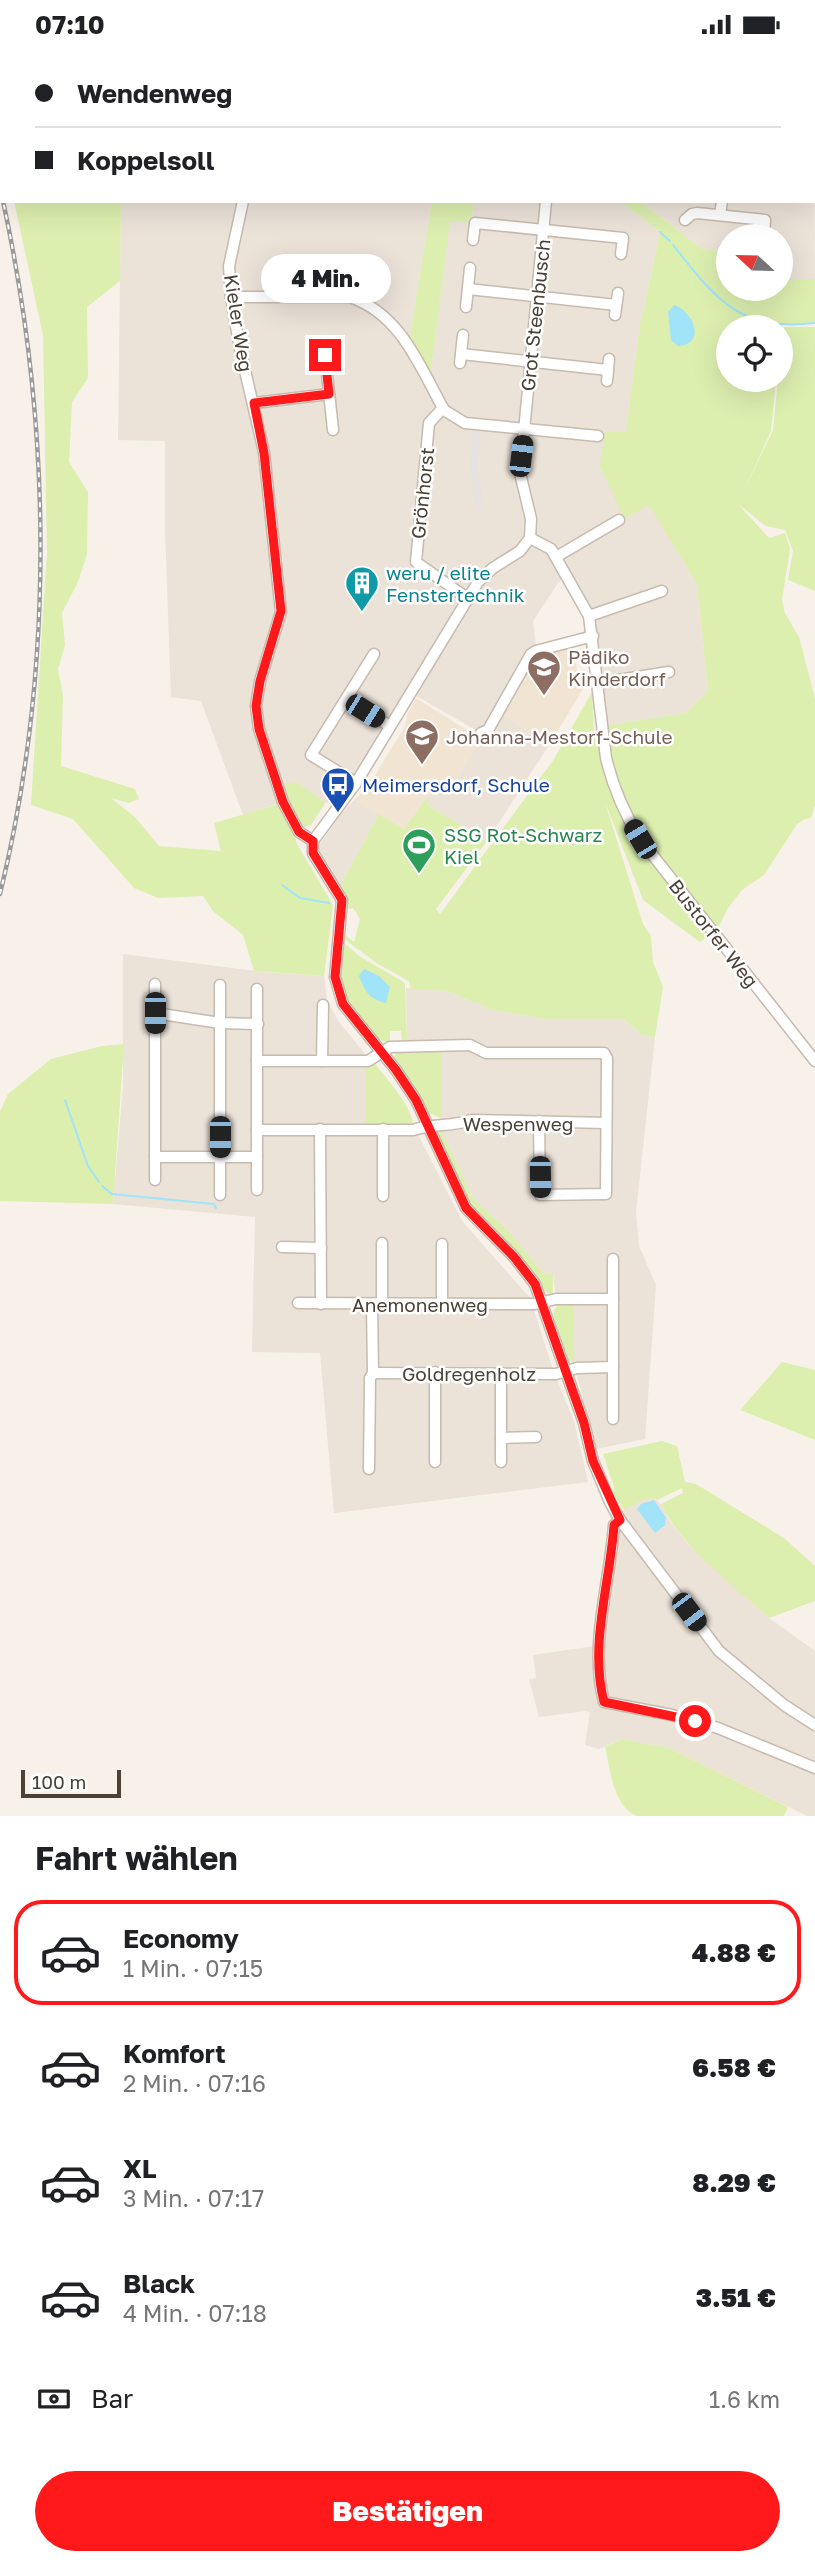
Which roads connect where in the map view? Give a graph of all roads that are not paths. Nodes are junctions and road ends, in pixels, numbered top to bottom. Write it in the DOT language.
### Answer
graph roads {
  1 [pos="243,203"];
  2 [pos="546,203"];
  3 [pos="722,203"];
  4 [pos="720,215"];
  5 [pos="685,220"];
  6 [pos="765,224"];
  7 [pos="543,230"];
  8 [pos="473,240"];
  9 [pos="621,254"];
  10 [pos="470,268"];
  11 [pos="468,289"];
  12 [pos="536,296"];
  13 [pos="231,297"];
  14 [pos="616,305"];
  15 [pos="466,307"];
  16 [pos="463,335"];
  17 [pos="325,355"];
  18 [pos="530,362"];
  19 [pos="607,381"];
  20 [pos="329,394"];
  21 [pos="254,403"];
  22 [pos="443,408"];
  23 [pos="523,428"];
  24 [pos="332,430"];
  25 [pos="598,436"];
  26 [pos="619,520"];
  27 [pos="530,538"];
  28 [pos="556,557"];
  29 [pos="662,591"];
  30 [pos="467,598"];
  31 [pos="589,616"];
  32 [pos="593,636"];
  33 [pos="374,653"];
  34 [pos="669,672"];
  35 [pos="599,683"];
  36 [pos="346,699"];
  37 [pos="390,726"];
  38 [pos="481,733"];
  39 [pos="356,783"];
  40 [pos="313,841"];
  41 [pos="155,984"];
  42 [pos="220,985"];
  43 [pos="257,989"];
  44 [pos="323,1005"];
  45 [pos="155,1013"];
  46 [pos="220,1023"];
  47 [pos="258,1024"];
  48 [pos="382,1053"];
  49 [pos="257,1061"];
  50 [pos="322,1061"];
  51 [pos="815,1061"];
  52 [pos="540,1121"];
  53 [pos="606,1123"];
  54 [pos="429,1124"];
  55 [pos="257,1129"];
  56 [pos="320,1129"];
  57 [pos="383,1129"];
  58 [pos="155,1157"];
  59 [pos="220,1157"];
  60 [pos="257,1157"];
  61 [pos="155,1180"];
  62 [pos="257,1189"];
  63 [pos="219,1195"];
  64 [pos="383,1196"];
  65 [pos="382,1243"];
  66 [pos="442,1244"];
  67 [pos="282,1247"];
  68 [pos="321,1248"];
  69 [pos="613,1259"];
  70 [pos="613,1299"];
  71 [pos="542,1302"];
  72 [pos="298,1303"];
  73 [pos="321,1304"];
  74 [pos="377,1304"];
  75 [pos="442,1305"];
  76 [pos="613,1367"];
  77 [pos="565,1371"];
  78 [pos="435,1372"];
  79 [pos="373,1373"];
  80 [pos="501,1373"];
  81 [pos="613,1419"];
  82 [pos="536,1437"];
  83 [pos="501,1439"];
  84 [pos="501,1461"];
  85 [pos="435,1462"];
  86 [pos="369,1469"];
  87 [pos="620,1520"];
  88 [pos="815,1725"];
  89 [pos="815,1768"];
  1 -- 13 [label="street, Kieler Weg"];
  2 -- 7 [label="street, Grot Steenbusch"];
  3 -- 4 [label="street"];
  4 -- 5 [label="street"];
  4 -- 6 [label="street"];
  7 -- 8 [label="street"];
  7 -- 9 [label="street"];
  7 -- 12 [label="street, Grot Steenbusch"];
  10 -- 11 [label="street"];
  11 -- 12 [label="street"];
  11 -- 15 [label="street"];
  12 -- 14 [label="street"];
  12 -- 18 [label="street, Grot Steenbusch"];
  13 -- 21 [label="street, Kieler Weg"];
  13 -- 22 [label="street"];
  16 -- 18 [label="street"];
  17 -- 20 [label="street"];
  18 -- 19 [label="street"];
  18 -- 23 [label="street, Grot Steenbusch"];
  20 -- 21 [label="street"];
  20 -- 24 [label="street"];
  21 -- 40 [label="street, Kieler Weg"];
  22 -- 23 [label="street"];
  22 -- 30 [label="street, Grönhorst"];
  23 -- 25 [label="street"];
  23 -- 27 [label="street"];
  26 -- 28 [label="street"];
  27 -- 28 [label="street, Bustorfer Weg"];
  27 -- 30 [label="street"];
  28 -- 31 [label="street, Bustorfer Weg"];
  29 -- 31 [label="street"];
  30 -- 37 [label="street"];
  31 -- 32 [label="street, Bustorfer Weg"];
  32 -- 35 [label="street, Bustorfer Weg"];
  32 -- 38 [label="street"];
  33 -- 36 [label="street"];
  34 -- 35 [label="street"];
  35 -- 51 [label="street, Bustorfer Weg"];
  36 -- 37 [label="street"];
  36 -- 39 [label="street"];
  37 -- 39 [label="street"];
  39 -- 40 [label="street"];
  40 -- 48 [label="street, Kieler Weg"];
  41 -- 45 [label="street"];
  42 -- 46 [label="street"];
  43 -- 47 [label="street"];
  44 -- 50 [label="street"];
  45 -- 46 [label="street"];
  45 -- 58 [label="street"];
  46 -- 47 [label="street"];
  46 -- 59 [label="street"];
  47 -- 49 [label="street"];
  48 -- 50 [label="street"];
  48 -- 53 [label="street"];
  48 -- 54 [label="street, Kieler Weg"];
  49 -- 50 [label="street"];
  49 -- 55 [label="street"];
  52 -- 53 [label="street, Wespenweg"];
  52 -- 53 [label="street"];
  52 -- 54 [label="street, Wespenweg"];
  54 -- 57 [label="street, Wespenweg"];
  54 -- 71 [label="street, Kieler Weg"];
  55 -- 56 [label="street, Wespenweg"];
  55 -- 60 [label="street"];
  56 -- 57 [label="street, Wespenweg"];
  56 -- 68 [label="street"];
  57 -- 64 [label="street"];
  58 -- 59 [label="street"];
  58 -- 61 [label="street"];
  59 -- 60 [label="street"];
  59 -- 63 [label="street"];
  60 -- 62 [label="street"];
  65 -- 74 [label="street"];
  66 -- 75 [label="street"];
  67 -- 68 [label="street"];
  68 -- 73 [label="street"];
  69 -- 70 [label="street"];
  70 -- 71 [label="street, Anemonenweg"];
  70 -- 76 [label="street"];
  71 -- 75 [label="street, Anemonenweg"];
  71 -- 77 [label="street, Kieler Weg"];
  72 -- 73 [label="street, Anemonenweg"];
  73 -- 74 [label="street, Anemonenweg"];
  74 -- 75 [label="street, Anemonenweg"];
  74 -- 79 [label="street"];
  76 -- 77 [label="street, Goldregenholz"];
  76 -- 81 [label="street"];
  77 -- 80 [label="street, Goldregenholz"];
  77 -- 87 [label="street, Kieler Weg"];
  78 -- 79 [label="street, Goldregenholz"];
  78 -- 80 [label="street, Goldregenholz"];
  78 -- 85 [label="street"];
  79 -- 86 [label="street"];
  80 -- 83 [label="street"];
  82 -- 83 [label="street"];
  83 -- 84 [label="street"];
  87 -- 88 [label="street, Kieler Weg"];
  87 -- 89 [label="street"];
}
